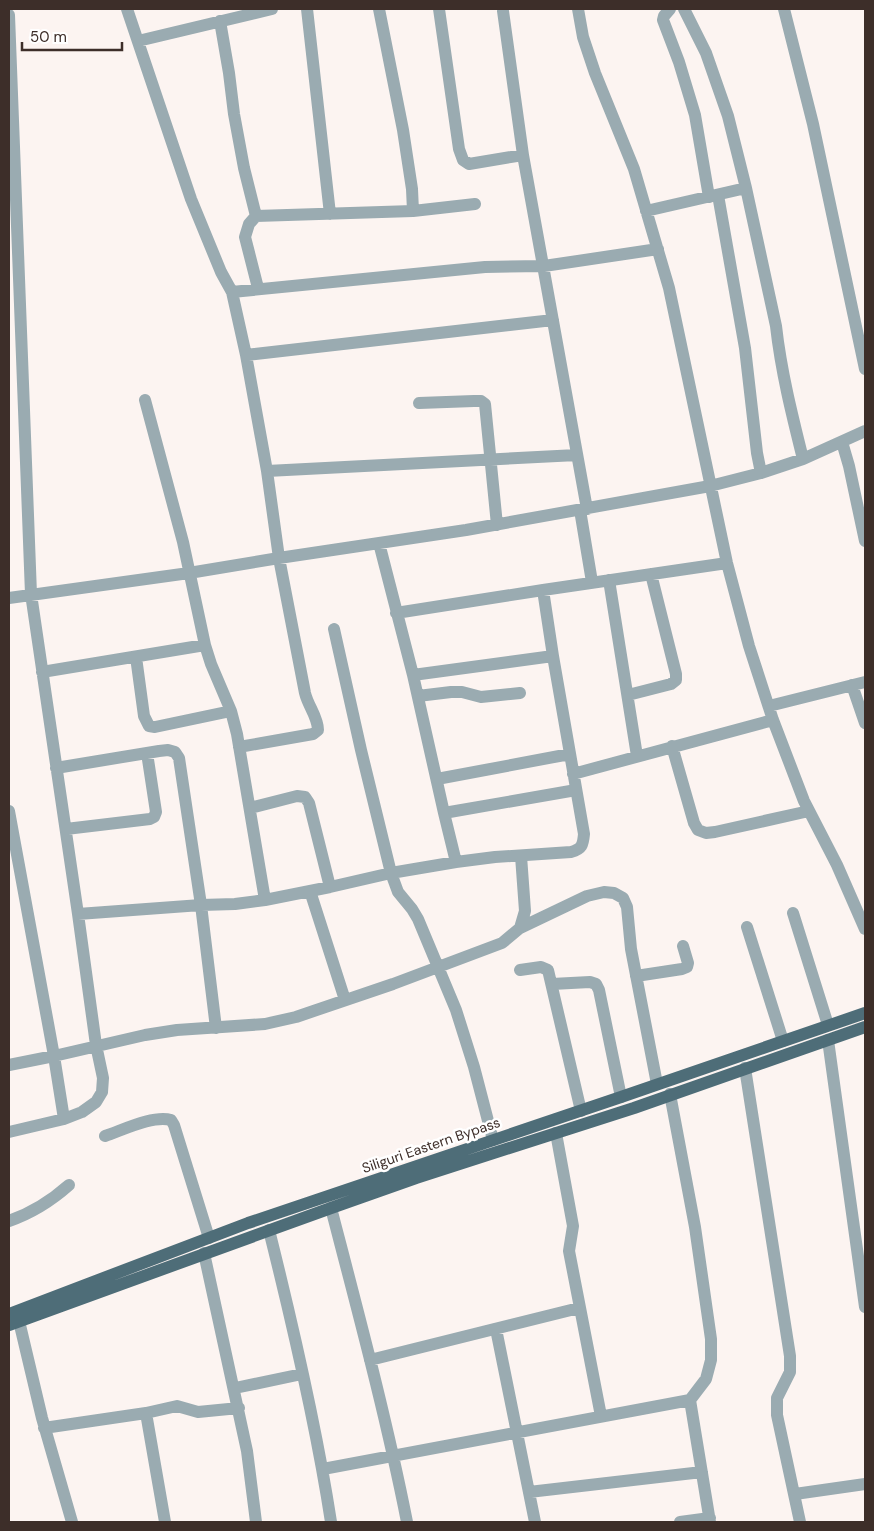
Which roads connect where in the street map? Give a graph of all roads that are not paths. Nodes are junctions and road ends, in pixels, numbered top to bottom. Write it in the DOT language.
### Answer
graph roads {
  1 [pos="127,9"];
  2 [pos="272,9"];
  3 [pos="307,9"];
  4 [pos="379,9"];
  5 [pos="439,9"];
  6 [pos="578,9"];
  7 [pos="670,9"];
  8 [pos="684,9"];
  9 [pos="784,9"];
  10 [pos="503,11"];
  11 [pos="9,15"];
  12 [pos="220,21"];
  13 [pos="138,41"];
  14 [pos="524,155"];
  15 [pos="746,188"];
  16 [pos="714,196"];
  17 [pos="475,204"];
  18 [pos="413,211"];
  19 [pos="646,211"];
  20 [pos="330,214"];
  21 [pos="256,216"];
  22 [pos="658,250"];
  23 [pos="544,266"];
  24 [pos="258,288"];
  25 [pos="232,292"];
  26 [pos="554,320"];
  27 [pos="246,355"];
  28 [pos="865,369"];
  29 [pos="145,400"];
  30 [pos="419,403"];
  31 [pos="865,431"];
  32 [pos="842,442"];
  33 [pos="577,456"];
  34 [pos="803,459"];
  35 [pos="490,460"];
  36 [pos="266,471"];
  37 [pos="761,473"];
  38 [pos="710,486"];
  39 [pos="583,510"];
  40 [pos="497,525"];
  41 [pos="865,541"];
  42 [pos="379,543"];
  43 [pos="280,558"];
  44 [pos="727,563"];
  45 [pos="189,573"];
  46 [pos="651,574"];
  47 [pos="609,580"];
  48 [pos="592,582"];
  49 [pos="544,590"];
  50 [pos="31,594"];
  51 [pos="9,598"];
  52 [pos="396,613"];
  53 [pos="334,629"];
  54 [pos="206,645"];
  55 [pos="136,656"];
  56 [pos="553,656"];
  57 [pos="42,672"];
  58 [pos="413,675"];
  59 [pos="865,682"];
  60 [pos="852,685"];
  61 [pos="520,693"];
  62 [pos="628,695"];
  63 [pos="418,696"];
  64 [pos="769,706"];
  65 [pos="231,710"];
  66 [pos="773,720"];
  67 [pos="865,723"];
  68 [pos="672,746"];
  69 [pos="240,747"];
  70 [pos="147,753"];
  71 [pos="570,754"];
  72 [pos="637,756"];
  73 [pos="56,768"];
  74 [pos="573,774"];
  75 [pos="437,779"];
  76 [pos="576,790"];
  77 [pos="250,808"];
  78 [pos="9,811"];
  79 [pos="809,811"];
  80 [pos="444,813"];
  81 [pos="66,829"];
  82 [pos="521,856"];
  83 [pos="456,862"];
  84 [pos="391,873"];
  85 [pos="330,887"];
  86 [pos="310,891"];
  87 [pos="265,900"];
  88 [pos="202,905"];
  89 [pos="793,913"];
  90 [pos="78,914"];
  91 [pos="862,915"];
  92 [pos="747,927"];
  93 [pos="520,928"];
  94 [pos="865,929"];
  95 [pos="683,946"];
  96 [pos="438,967"];
  97 [pos="520,970"];
  98 [pos="636,976"];
  99 [pos="552,984"];
  100 [pos="345,1000"];
  101 [pos="865,1013"];
  102 [pos="828,1026"];
  103 [pos="865,1027"];
  104 [pos="216,1028"];
  105 [pos="828,1040"];
  106 [pos="783,1041"];
  107 [pos="96,1045"];
  108 [pos="54,1056"];
  109 [pos="9,1065"];
  110 [pos="745,1068"];
  111 [pos="657,1084"];
  112 [pos="670,1094"];
  113 [pos="621,1097"];
  114 [pos="580,1111"];
  115 [pos="64,1118"];
  116 [pos="9,1132"];
  117 [pos="556,1133"];
  118 [pos="105,1136"];
  119 [pos="493,1140"];
  120 [pos="69,1184"];
  121 [pos="330,1208"];
  122 [pos="9,1221"];
  123 [pos="269,1230"];
  124 [pos="209,1238"];
  125 [pos="204,1253"];
  126 [pos="865,1307"];
  127 [pos="580,1308"];
  128 [pos="12,1320"];
  129 [pos="496,1329"];
  130 [pos="370,1360"];
  131 [pos="302,1374"];
  132 [pos="234,1388"];
  133 [pos="690,1400"];
  134 [pos="239,1408"];
  135 [pos="146,1413"];
  136 [pos="601,1416"];
  137 [pos="44,1428"];
  138 [pos="517,1432"];
  139 [pos="394,1455"];
  140 [pos="323,1469"];
  141 [pos="702,1472"];
  142 [pos="865,1484"];
  143 [pos="529,1492"];
  144 [pos="795,1494"];
  145 [pos="710,1520"];
  146 [pos="72,1522"];
  147 [pos="165,1522"];
  148 [pos="256,1522"];
  149 [pos="331,1522"];
  150 [pos="407,1522"];
  151 [pos="535,1522"];
  152 [pos="680,1522"];
  153 [pos="800,1522"];
  1 -- 13 [label="street"];
  2 -- 12 [label="street"];
  3 -- 20 [label="street"];
  4 -- 18 [label="street"];
  5 -- 14 [label="street"];
  6 -- 19 [label="street"];
  7 -- 16 [label="street"];
  8 -- 15 [label="street"];
  9 -- 28 [label="street"];
  10 -- 14 [label="street"];
  11 -- 50 [label="street"];
  12 -- 13 [label="street"];
  12 -- 21 [label="street"];
  13 -- 25 [label="street"];
  14 -- 23 [label="street"];
  15 -- 16 [label="street"];
  15 -- 34 [label="street"];
  16 -- 19 [label="street"];
  16 -- 37 [label="street"];
  17 -- 18 [label="street"];
  18 -- 20 [label="street"];
  19 -- 22 [label="street"];
  20 -- 21 [label="street"];
  21 -- 24 [label="street"];
  22 -- 23 [label="street"];
  22 -- 38 [label="street"];
  23 -- 24 [label="street"];
  23 -- 26 [label="street"];
  24 -- 25 [label="street"];
  25 -- 27 [label="street"];
  26 -- 27 [label="street"];
  26 -- 33 [label="street"];
  27 -- 36 [label="street"];
  29 -- 45 [label="street"];
  30 -- 35 [label="street"];
  31 -- 32 [label="street"];
  32 -- 34 [label="street"];
  32 -- 41 [label="street"];
  33 -- 35 [label="street"];
  33 -- 39 [label="street"];
  34 -- 37 [label="street"];
  35 -- 36 [label="street"];
  35 -- 40 [label="street"];
  36 -- 43 [label="street"];
  37 -- 38 [label="street"];
  38 -- 39 [label="street"];
  38 -- 44 [label="street"];
  39 -- 40 [label="street"];
  39 -- 48 [label="street"];
  40 -- 42 [label="street"];
  42 -- 43 [label="street"];
  42 -- 52 [label="street"];
  43 -- 45 [label="street"];
  43 -- 69 [label="street"];
  44 -- 46 [label="street"];
  44 -- 64 [label="street"];
  45 -- 50 [label="street"];
  45 -- 54 [label="street"];
  46 -- 47 [label="street"];
  46 -- 62 [label="street"];
  47 -- 48 [label="street"];
  47 -- 62 [label="street"];
  48 -- 49 [label="street"];
  49 -- 52 [label="street"];
  49 -- 56 [label="street"];
  50 -- 51 [label="street"];
  50 -- 57 [label="street"];
  52 -- 58 [label="street"];
  53 -- 84 [label="street"];
  54 -- 55 [label="street"];
  54 -- 65 [label="street"];
  55 -- 57 [label="street"];
  55 -- 65 [label="street"];
  56 -- 58 [label="street"];
  56 -- 71 [label="street"];
  57 -- 73 [label="street"];
  58 -- 63 [label="street"];
  59 -- 60 [label="street"];
  60 -- 64 [label="street"];
  60 -- 67 [label="street"];
  61 -- 63 [label="street"];
  62 -- 72 [label="street"];
  63 -- 75 [label="street"];
  64 -- 66 [label="street"];
  65 -- 69 [label="street"];
  66 -- 68 [label="street"];
  66 -- 79 [label="street"];
  68 -- 72 [label="street"];
  68 -- 79 [label="street"];
  69 -- 77 [label="street"];
  70 -- 73 [label="street"];
  70 -- 81 [label="street"];
  70 -- 88 [label="street"];
  71 -- 74 [label="street"];
  71 -- 75 [label="street"];
  72 -- 74 [label="street"];
  73 -- 81 [label="street"];
  74 -- 76 [label="street"];
  75 -- 80 [label="street"];
  76 -- 80 [label="street"];
  76 -- 82 [label="street"];
  77 -- 85 [label="street"];
  77 -- 87 [label="street"];
  78 -- 108 [label="street"];
  79 -- 91 [label="street"];
  80 -- 83 [label="street"];
  81 -- 90 [label="street"];
  82 -- 83 [label="street"];
  82 -- 93 [label="street"];
  83 -- 84 [label="street"];
  84 -- 85 [label="street"];
  84 -- 96 [label="street"];
  85 -- 86 [label="street"];
  86 -- 87 [label="street"];
  86 -- 100 [label="street"];
  87 -- 88 [label="street"];
  88 -- 90 [label="street"];
  88 -- 104 [label="street"];
  89 -- 102 [label="street"];
  90 -- 107 [label="street"];
  91 -- 94 [label="street"];
  92 -- 106 [label="street"];
  93 -- 96 [label="street"];
  93 -- 98 [label="street"];
  95 -- 98 [label="street"];
  96 -- 100 [label="street"];
  96 -- 119 [label="street"];
  97 -- 99 [label="street"];
  98 -- 111 [label="street"];
  99 -- 113 [label="street"];
  99 -- 114 [label="street"];
  100 -- 104 [label="street"];
  101 -- 102 [label="main road, Siliguri Eastern Bypass"];
  102 -- 106 [label="main road, Siliguri Eastern Bypass"];
  103 -- 105 [label="main road, Siliguri Eastern Bypass"];
  104 -- 107 [label="street"];
  105 -- 110 [label="main road, Siliguri Eastern Bypass"];
  105 -- 126 [label="street"];
  106 -- 111 [label="main road, Siliguri Eastern Bypass"];
  107 -- 108 [label="street"];
  107 -- 115 [label="street"];
  108 -- 109 [label="street"];
  108 -- 115 [label="street"];
  110 -- 112 [label="main road, Siliguri Eastern Bypass"];
  110 -- 144 [label="street"];
  111 -- 113 [label="main road, Siliguri Eastern Bypass"];
  112 -- 117 [label="main road, Siliguri Eastern Bypass"];
  112 -- 133 [label="street"];
  113 -- 114 [label="main road, Siliguri Eastern Bypass"];
  114 -- 119 [label="main road, Siliguri Eastern Bypass"];
  115 -- 116 [label="street"];
  117 -- 121 [label="main road, Siliguri Eastern Bypass"];
  117 -- 127 [label="street"];
  118 -- 124 [label="street"];
  119 -- 124 [label="main road, Siliguri Eastern Bypass"];
  120 -- 122 [label="street"];
  121 -- 123 [label="main road, Siliguri Eastern Bypass"];
  121 -- 130 [label="street"];
  123 -- 125 [label="main road, Siliguri Eastern Bypass"];
  123 -- 131 [label="street"];
  124 -- 128 [label="main road, Siliguri Eastern Bypass"];
  125 -- 128 [label="main road, Siliguri Eastern Bypass"];
  125 -- 132 [label="street"];
  127 -- 129 [label="street"];
  127 -- 136 [label="street"];
  128 -- 137 [label="street"];
  129 -- 130 [label="street"];
  129 -- 138 [label="street"];
  130 -- 139 [label="street"];
  131 -- 132 [label="street"];
  131 -- 140 [label="street"];
  132 -- 134 [label="street"];
  133 -- 136 [label="street"];
  133 -- 141 [label="street"];
  134 -- 135 [label="street"];
  134 -- 148 [label="street"];
  135 -- 137 [label="street"];
  135 -- 147 [label="street"];
  136 -- 138 [label="street"];
  137 -- 146 [label="street"];
  138 -- 139 [label="street"];
  138 -- 143 [label="street"];
  139 -- 140 [label="street"];
  139 -- 150 [label="street"];
  140 -- 149 [label="street"];
  141 -- 143 [label="street"];
  141 -- 145 [label="street"];
  142 -- 144 [label="street"];
  143 -- 151 [label="street"];
  144 -- 153 [label="street"];
  145 -- 152 [label="street"];
}
